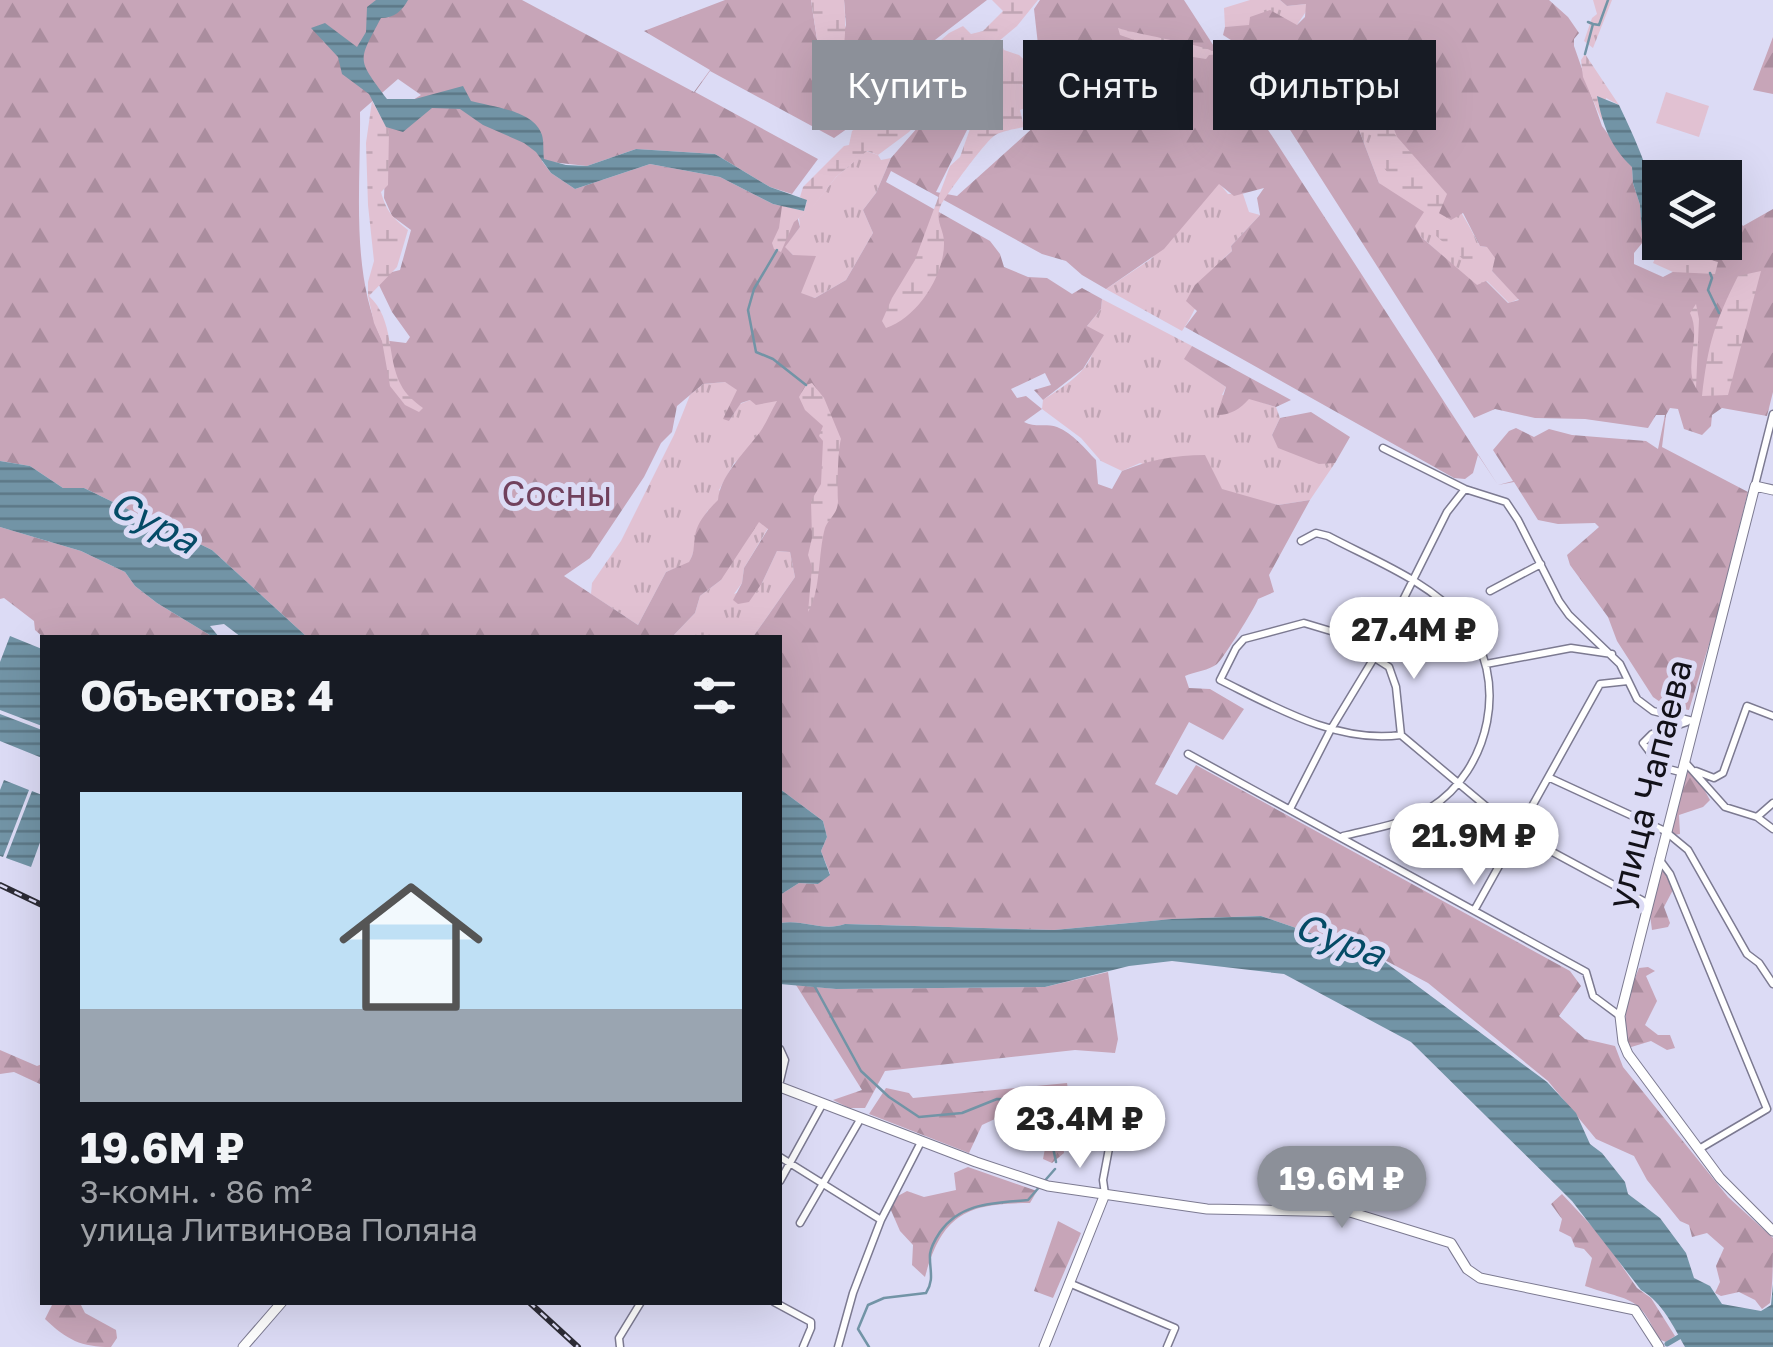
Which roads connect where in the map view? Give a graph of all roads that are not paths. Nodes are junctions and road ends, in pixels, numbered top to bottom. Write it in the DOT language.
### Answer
graph roads {
  1 [pos="1773,414"];
  2 [pos="1383,448"];
  3 [pos="1760,463"];
  4 [pos="1755,486"];
  5 [pos="1773,489"];
  6 [pos="1465,490"];
  7 [pos="1301,541"];
  8 [pos="1541,564"];
  9 [pos="1411,580"];
  10 [pos="1490,591"];
  11 [pos="1612,654"];
  12 [pos="1374,658"];
  13 [pos="1486,664"];
  14 [pos="1628,681"];
  15 [pos="1773,716"];
  16 [pos="1693,721"];
  17 [pos="1331,729"];
  18 [pos="1401,735"];
  19 [pos="1188,754"];
  20 [pos="1683,760"];
  21 [pos="1696,771"];
  22 [pos="1680,772"];
  23 [pos="1550,778"];
  24 [pos="1460,784"];
  25 [pos="1773,803"];
  26 [pos="1290,809"];
  27 [pos="1757,817"];
  28 [pos="1773,828"];
  29 [pos="1665,830"];
  30 [pos="1519,834"];
  31 [pos="1342,837"];
  32 [pos="1658,858"];
  33 [pos="1647,903"];
  34 [pos="1475,909"];
  35 [pos="1773,984"];
  36 [pos="1620,1016"];
  37 [pos="782,1085"];
  38 [pos="823,1103"];
  39 [pos="1117,1106"];
  40 [pos="861,1118"];
  41 [pos="921,1142"];
  42 [pos="1699,1149"];
  43 [pos="782,1157"];
  44 [pos="791,1164"];
  45 [pos="782,1178"];
  46 [pos="824,1184"];
  47 [pos="1105,1194"];
  48 [pos="880,1220"];
  49 [pos="800,1223"];
  50 [pos="1773,1232"];
  51 [pos="1069,1284"];
  52 [pos="279,1305"];
  53 [pos="639,1305"];
  54 [pos="779,1305"];
  55 [pos="243,1347"];
  56 [pos="620,1347"];
  57 [pos="803,1347"];
  58 [pos="838,1347"];
  59 [pos="1044,1347"];
  60 [pos="1168,1347"];
  61 [pos="1658,1347"];
  1 -- 3 [label="street, улица Чапаева"];
  2 -- 6 [label="street"];
  3 -- 4 [label="street, улица Чапаева"];
  3 -- 5 [label="street"];
  4 -- 5 [label="main road"];
  4 -- 16 [label="main road, улица Чапаева"];
  6 -- 8 [label="street"];
  6 -- 9 [label="street"];
  7 -- 9 [label="street"];
  8 -- 10 [label="street"];
  8 -- 11 [label="street"];
  9 -- 12 [label="street"];
  9 -- 13 [label="street"];
  11 -- 13 [label="street"];
  11 -- 14 [label="street"];
  12 -- 17 [label="street"];
  12 -- 17 [label="street"];
  12 -- 18 [label="street"];
  13 -- 24 [label="street"];
  14 -- 16 [label="street"];
  14 -- 23 [label="street"];
  15 -- 21 [label="street"];
  16 -- 20 [label="main road, улица Чапаева"];
  16 -- 22 [label="street"];
  17 -- 18 [label="street"];
  17 -- 26 [label="street"];
  18 -- 24 [label="street"];
  19 -- 26 [label="street"];
  20 -- 21 [label="street"];
  20 -- 22 [label="main road, улица Чапаева"];
  21 -- 27 [label="street"];
  22 -- 29 [label="main road, улица Чапаева"];
  23 -- 29 [label="street"];
  23 -- 30 [label="street"];
  24 -- 30 [label="street"];
  24 -- 31 [label="street"];
  25 -- 27 [label="street"];
  26 -- 31 [label="street"];
  27 -- 28 [label="street"];
  29 -- 32 [label="main road, улица Чапаева"];
  29 -- 35 [label="street"];
  30 -- 33 [label="street"];
  30 -- 34 [label="street"];
  31 -- 34 [label="street"];
  32 -- 33 [label="main road, улица Чапаева"];
  32 -- 42 [label="street"];
  33 -- 36 [label="main road, улица Чапаева"];
  34 -- 36 [label="street"];
  36 -- 42 [label="main road"];
  37 -- 38 [label="main road"];
  38 -- 40 [label="main road"];
  38 -- 44 [label="street"];
  39 -- 47 [label="street"];
  40 -- 41 [label="main road"];
  40 -- 46 [label="street"];
  41 -- 47 [label="main road"];
  41 -- 48 [label="street"];
  42 -- 50 [label="main road"];
  43 -- 44 [label="street"];
  44 -- 45 [label="street"];
  44 -- 46 [label="street"];
  46 -- 48 [label="street"];
  46 -- 49 [label="street"];
  47 -- 51 [label="main road"];
  47 -- 61 [label="main road"];
  48 -- 58 [label="street"];
  51 -- 59 [label="main road"];
  51 -- 60 [label="street"];
  52 -- 55 [label="main road"];
  53 -- 56 [label="street"];
  54 -- 57 [label="street"];
}
